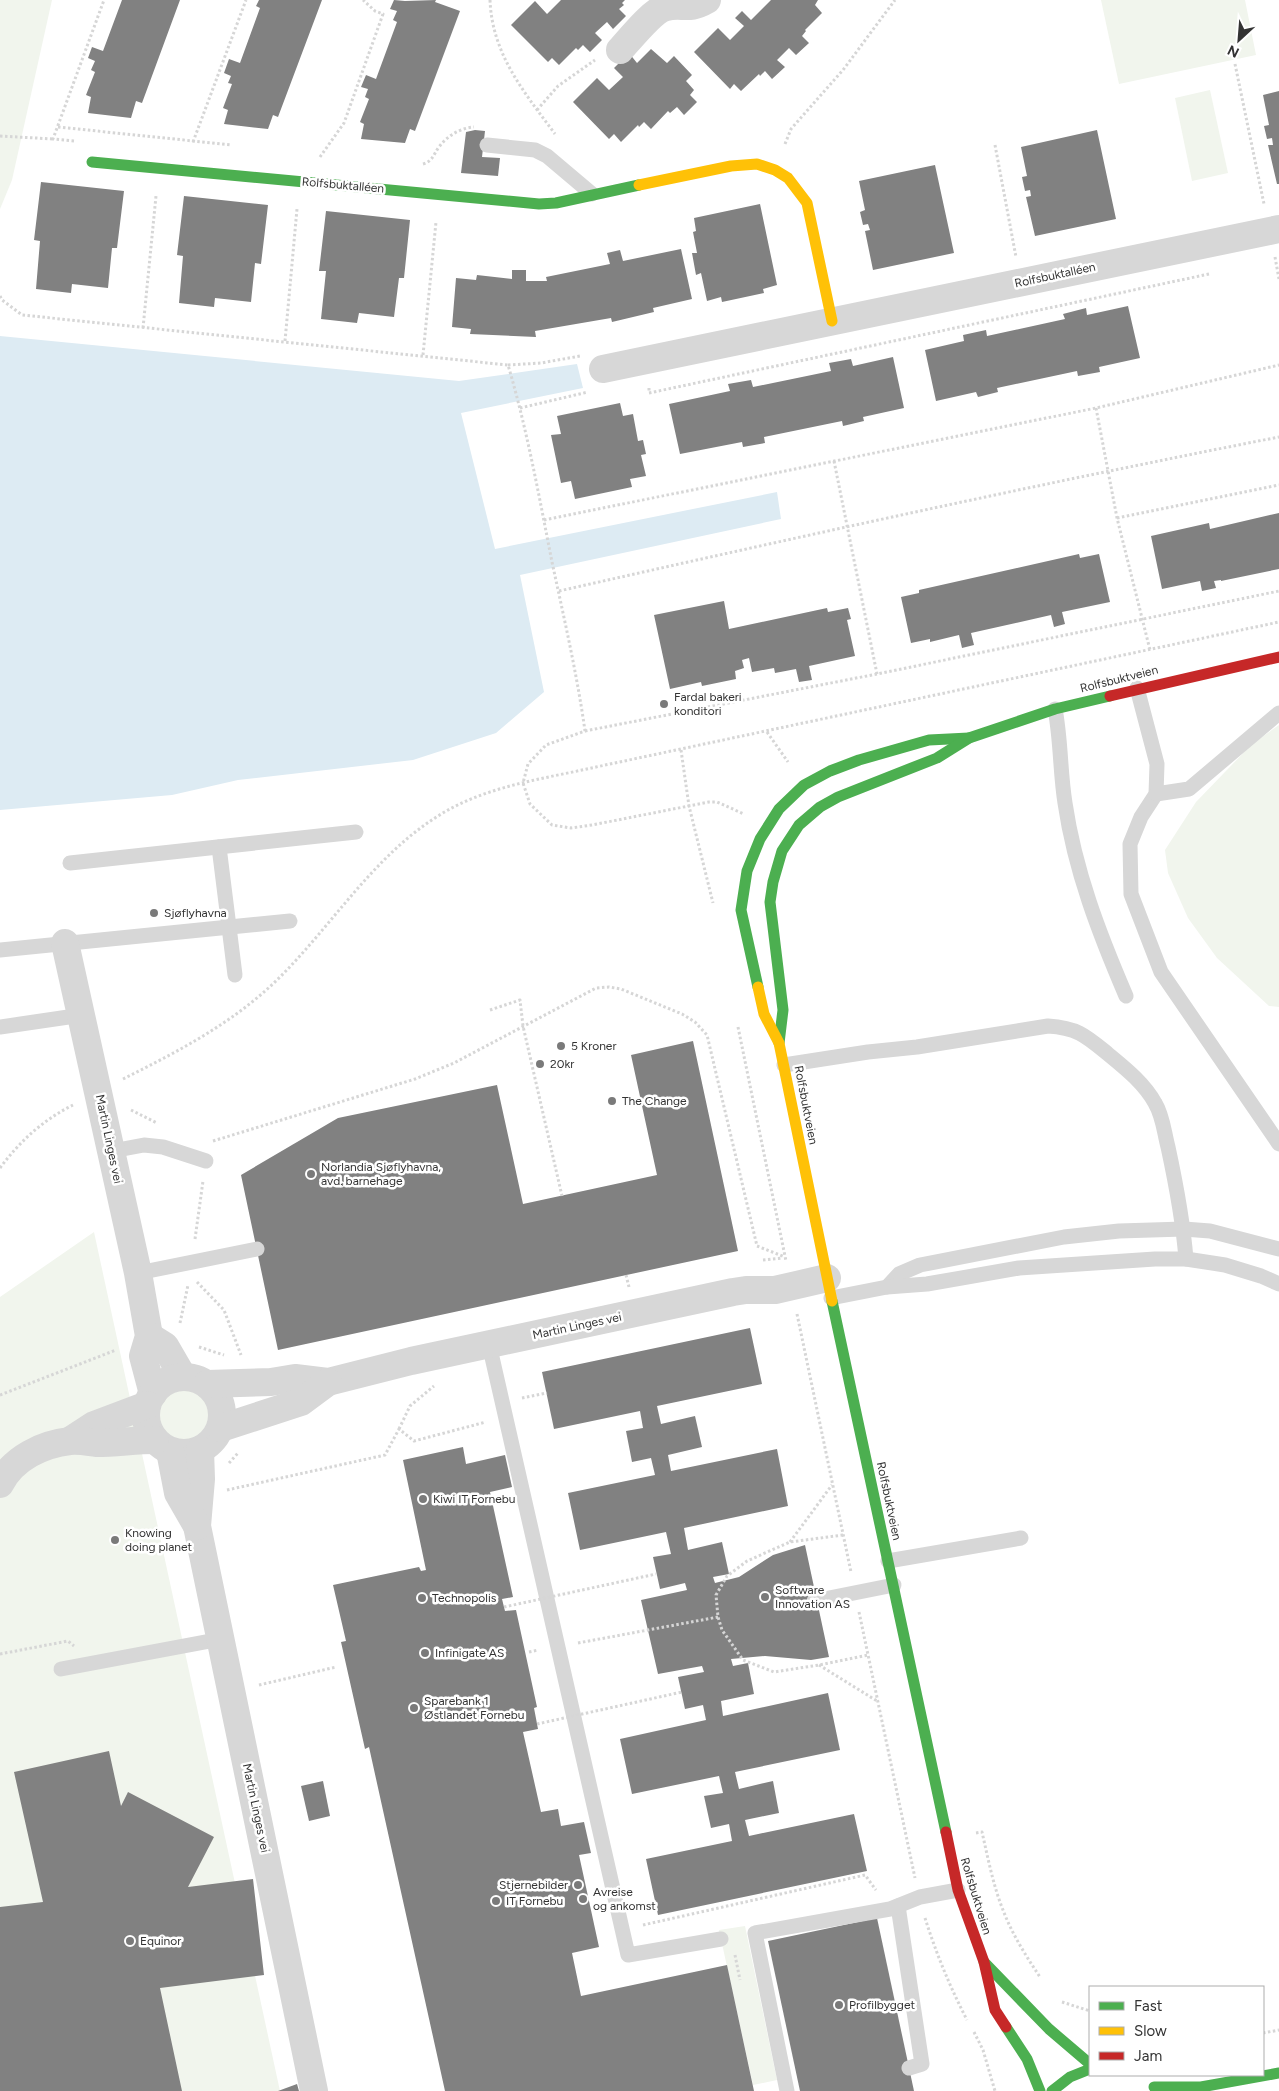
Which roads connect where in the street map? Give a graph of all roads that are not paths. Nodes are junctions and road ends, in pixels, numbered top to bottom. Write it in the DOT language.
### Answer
graph roads {
  1 [pos="707,0"];
  2 [pos="620,50"];
  3 [pos="487,145"];
  4 [pos="92,162"];
  5 [pos="592,194"];
  6 [pos="1274,229"];
  7 [pos="832,321"];
  8 [pos="603,369"];
  9 [pos="1279,657"];
  10 [pos="1137,688"];
  11 [pos="1055,709"];
  12 [pos="1279,713"];
  13 [pos="969,738"];
  14 [pos="1156,794"];
  15 [pos="356,832"];
  16 [pos="219,847"];
  17 [pos="70,863"];
  18 [pos="290,921"];
  19 [pos="228,927"];
  20 [pos="66,943"];
  21 [pos="0,950"];
  22 [pos="234,975"];
  23 [pos="1126,996"];
  24 [pos="82,1015"];
  25 [pos="0,1027"];
  26 [pos="779,1044"];
  27 [pos="784,1065"];
  28 [pos="1279,1144"];
  29 [pos="112,1150"];
  30 [pos="206,1162"];
  31 [pos="1184,1228"];
  32 [pos="257,1249"];
  33 [pos="1279,1249"];
  34 [pos="1186,1259"];
  35 [pos="138,1274"];
  36 [pos="1279,1284"];
  37 [pos="887,1287"];
  38 [pos="829,1288"];
  39 [pos="149,1336"];
  40 [pos="489,1344"];
  41 [pos="195,1381"];
  42 [pos="328,1382"];
  43 [pos="150,1399"];
  44 [pos="221,1428"];
  45 [pos="71,1440"];
  46 [pos="163,1445"];
  47 [pos="200,1450"];
  48 [pos="0,1484"];
  49 [pos="197,1526"];
  50 [pos="1021,1538"];
  51 [pos="888,1561"];
  52 [pos="894,1585"];
  53 [pos="814,1601"];
  54 [pos="221,1639"];
  55 [pos="61,1670"];
  56 [pos="958,1890"];
  57 [pos="894,1907"];
  58 [pos="721,1939"];
  59 [pos="984,1962"];
  60 [pos="1089,2063"];
  61 [pos="909,2068"];
  62 [pos="1089,2069"];
  63 [pos="1279,2073"];
  64 [pos="1144,2079"];
  65 [pos="1155,2089"];
  66 [pos="314,2091"];
  67 [pos="788,2091"];
  68 [pos="1040,2091"];
  69 [pos="1052,2091"];
  1 -- 2 [label="street"];
  3 -- 5 [label="lane"];
  4 -- 5 [label="street, Rolfsbuktalléen"];
  5 -- 7 [label="street, Rolfsbuktalléen"];
  6 -- 7 [label="street, Rolfsbuktalléen"];
  7 -- 8 [label="street, Rolfsbuktalléen"];
  9 -- 10 [label="street, Rolfsbuktveien"];
  10 -- 11 [label="street, Rolfsbuktveien"];
  10 -- 14 [label="lane"];
  11 -- 13 [label="street, Rolfsbuktveien"];
  11 -- 23 [label="lane"];
  12 -- 14 [label="lane"];
  13 -- 26 [label="street, Rolfsbuktveien"];
  13 -- 26 [label="street, Rolfsbuktveien"];
  14 -- 28 [label="lane"];
  15 -- 16 [label="lane"];
  16 -- 17 [label="lane"];
  16 -- 19 [label="lane"];
  18 -- 19 [label="lane"];
  19 -- 20 [label="lane"];
  19 -- 22 [label="lane"];
  20 -- 21 [label="lane"];
  20 -- 24 [label="street, Martin Linges vei"];
  24 -- 25 [label="lane"];
  24 -- 29 [label="street, Martin Linges vei"];
  26 -- 27 [label="street, Rolfsbuktveien"];
  27 -- 31 [label="lane"];
  27 -- 38 [label="street, Rolfsbuktveien"];
  29 -- 30 [label="lane"];
  29 -- 35 [label="street, Martin Linges vei"];
  31 -- 33 [label="lane"];
  31 -- 34 [label="lane"];
  31 -- 37 [label="lane"];
  32 -- 35 [label="lane"];
  34 -- 36 [label="lane"];
  34 -- 37 [label="lane"];
  35 -- 39 [label="street, Martin Linges vei"];
  37 -- 38 [label="lane"];
  38 -- 40 [label="street, Martin Linges vei"];
  38 -- 51 [label="street, Rolfsbuktveien"];
  39 -- 41 [label="street"];
  39 -- 43 [label="street, Martin Linges vei"];
  40 -- 42 [label="street, Martin Linges vei"];
  40 -- 58 [label="lane"];
  41 -- 42 [label="street, Martin Linges vei"];
  41 -- 43 [label="street"];
  41 -- 44 [label="street"];
  42 -- 44 [label="street, Martin Linges vei"];
  43 -- 45 [label="street"];
  43 -- 46 [label="street"];
  44 -- 47 [label="street"];
  45 -- 46 [label="street"];
  45 -- 48 [label="street"];
  46 -- 47 [label="street"];
  46 -- 49 [label="street, Martin Linges vei"];
  47 -- 49 [label="street, Martin Linges vei"];
  49 -- 54 [label="street, Martin Linges vei"];
  50 -- 51 [label="lane"];
  51 -- 52 [label="street, Rolfsbuktveien"];
  52 -- 53 [label="lane"];
  52 -- 56 [label="street, Rolfsbuktveien"];
  54 -- 55 [label="lane"];
  54 -- 66 [label="street, Martin Linges vei"];
  56 -- 57 [label="lane"];
  56 -- 59 [label="street, Rolfsbuktveien"];
  57 -- 61 [label="lane"];
  57 -- 67 [label="lane"];
  59 -- 60 [label="street, Rolfsbuktveien"];
  59 -- 68 [label="street, Rolfsbuktveien"];
  62 -- 69 [label="street"];
  63 -- 65 [label="street"];
  64 -- 65 [label="street"];
}
